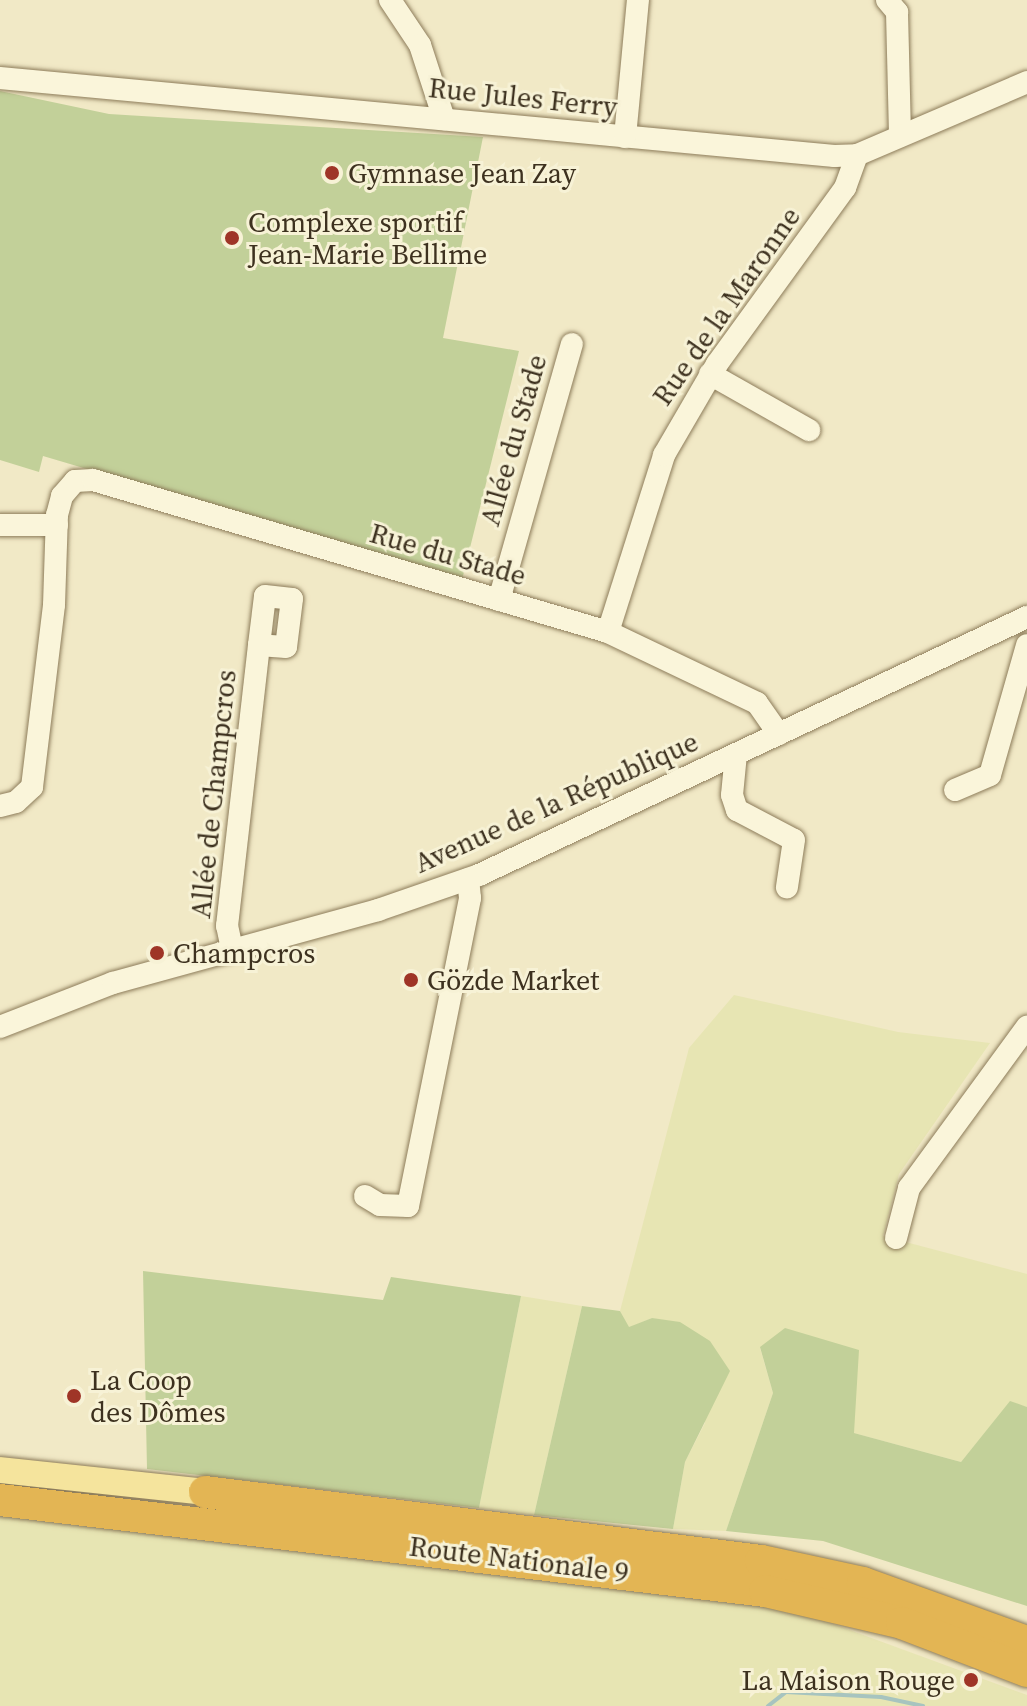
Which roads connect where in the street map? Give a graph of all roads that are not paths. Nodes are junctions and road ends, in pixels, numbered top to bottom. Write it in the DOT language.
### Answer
graph roads {
  1 [pos="390,0"];
  2 [pos="638,0"];
  3 [pos="887,0"];
  4 [pos="0,78"];
  5 [pos="1027,82"];
  6 [pos="444,119"];
  7 [pos="900,136"];
  8 [pos="625,137"];
  9 [pos="857,155"];
  10 [pos="572,344"];
  11 [pos="710,374"];
  12 [pos="809,430"];
  13 [pos="0,525"];
  14 [pos="57,525"];
  15 [pos="499,600"];
  16 [pos="1026,623"];
  17 [pos="608,632"];
  18 [pos="259,645"];
  19 [pos="1027,645"];
  20 [pos="779,734"];
  21 [pos="736,754"];
  22 [pos="955,790"];
  23 [pos="0,806"];
  24 [pos="468,879"];
  25 [pos="787,887"];
  26 [pos="232,949"];
  27 [pos="0,1027"];
  28 [pos="1027,1027"];
  29 [pos="365,1196"];
  30 [pos="896,1238"];
  31 [pos="0,1470"];
  32 [pos="205,1492"];
  33 [pos="0,1500"];
  34 [pos="1027,1642"];
  35 [pos="1027,1671"];
  1 -- 6 [label="street"];
  2 -- 8 [label="street"];
  3 -- 7 [label="street"];
  4 -- 6 [label="street, Rue Jules Ferry"];
  5 -- 7 [label="street, Rue Jules Ferry"];
  6 -- 8 [label="street, Rue Jules Ferry"];
  7 -- 9 [label="street, Rue Jules Ferry"];
  8 -- 9 [label="street, Rue Jules Ferry"];
  9 -- 11 [label="street, Rue de la Maronne"];
  10 -- 15 [label="street, Allée du Stade"];
  11 -- 12 [label="street"];
  11 -- 17 [label="street, Rue de la Maronne"];
  13 -- 14 [label="street"];
  14 -- 15 [label="street, Rue du Stade"];
  14 -- 23 [label="street"];
  15 -- 17 [label="street, Rue du Stade"];
  16 -- 20 [label="street, Avenue de la République"];
  17 -- 20 [label="street, Rue du Stade"];
  18 -- 26 [label="street, Allée de Champcros"];
  19 -- 22 [label="street"];
  20 -- 21 [label="street, Avenue de la République"];
  21 -- 24 [label="street, Avenue de la République"];
  21 -- 25 [label="street"];
  24 -- 26 [label="street, Avenue de la République"];
  24 -- 29 [label="street"];
  26 -- 27 [label="street, Avenue de la République"];
  28 -- 30 [label="street"];
  31 -- 32 [label="main road"];
  32 -- 34 [label="highway, Route Nationale 9"];
  33 -- 35 [label="highway, Route Nationale 9"];
}
